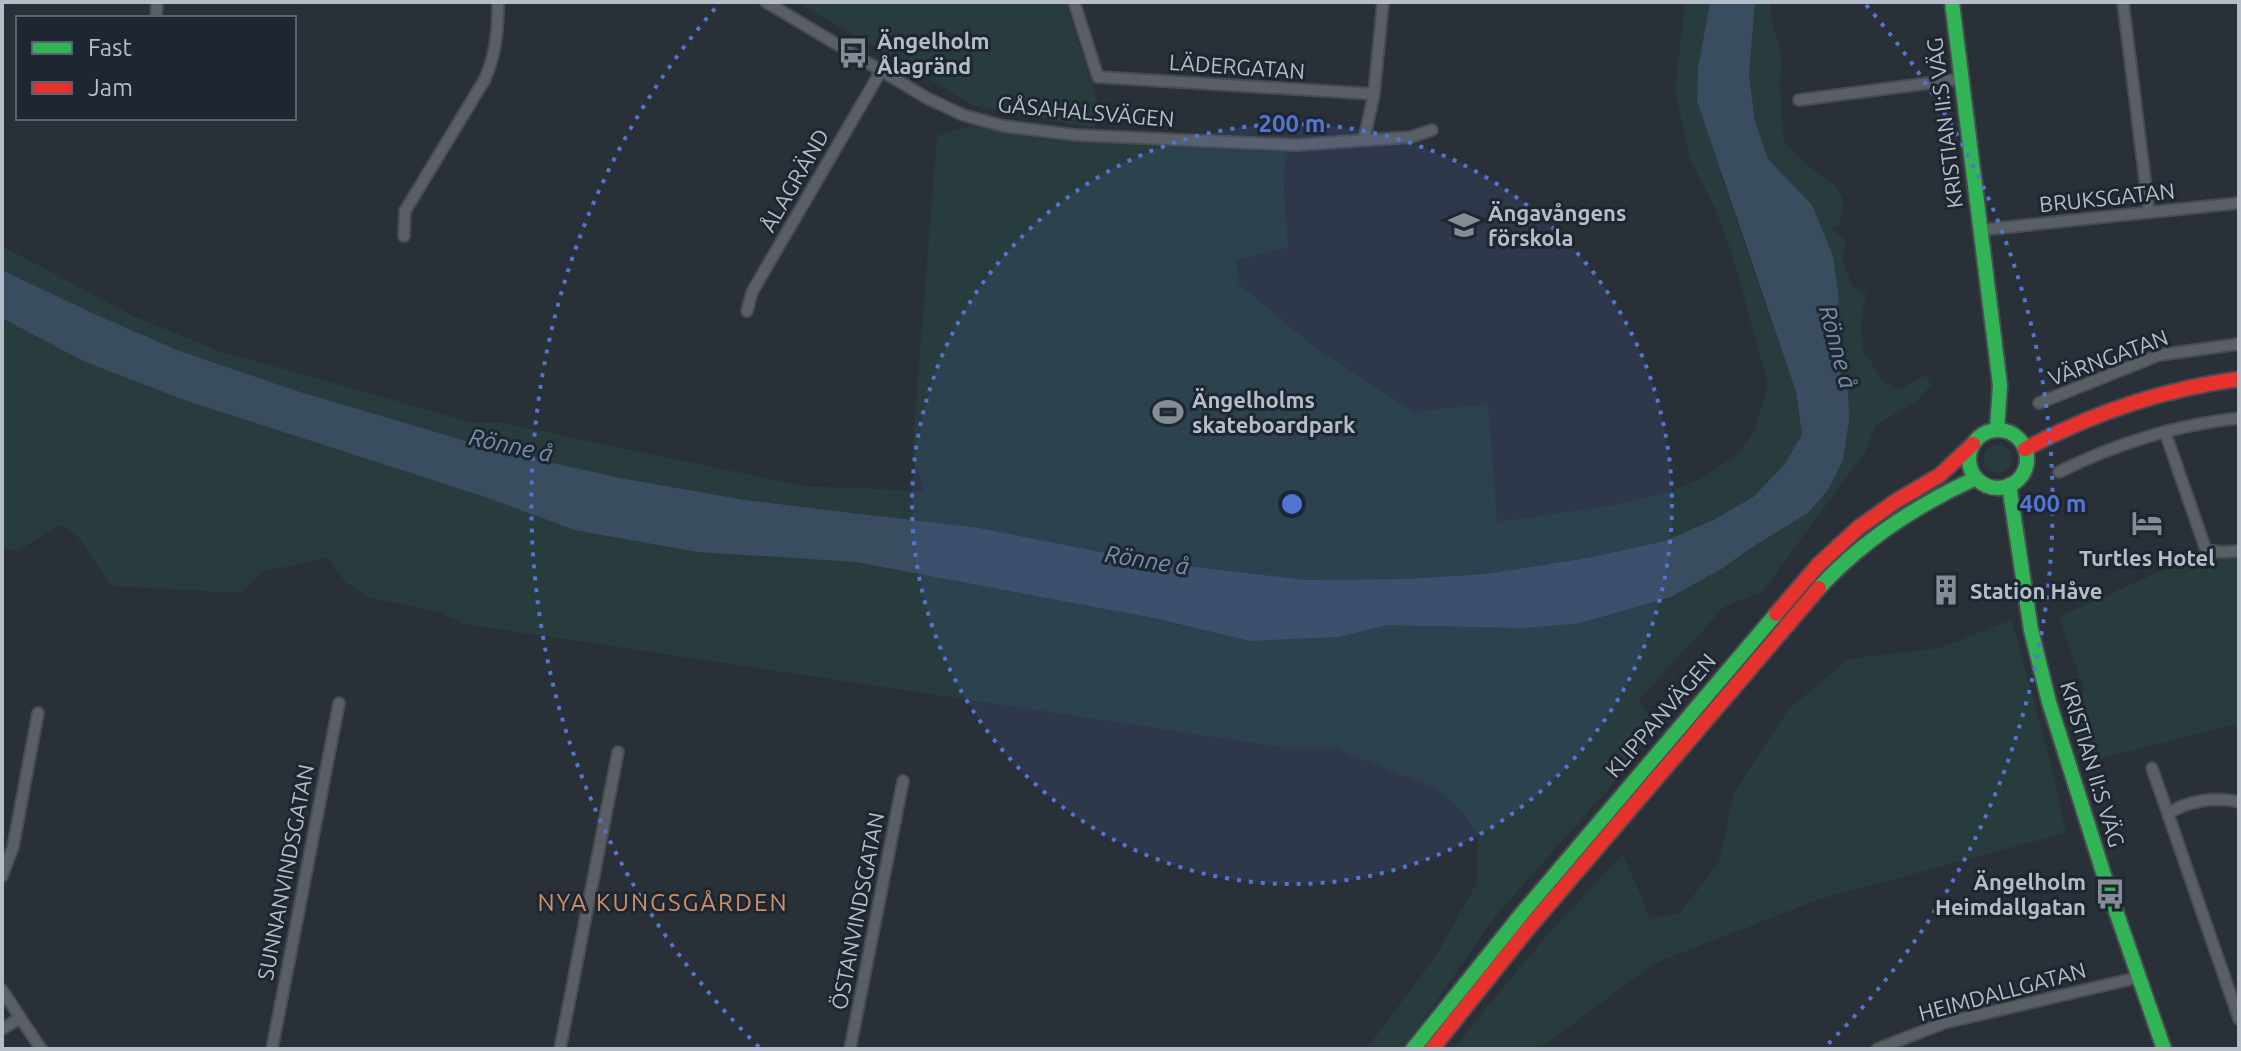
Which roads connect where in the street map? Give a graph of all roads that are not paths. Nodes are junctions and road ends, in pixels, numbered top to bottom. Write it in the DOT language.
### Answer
graph roads {
  1 [pos="498,2"];
  2 [pos="766,2"];
  3 [pos="1074,2"];
  4 [pos="1383,2"];
  5 [pos="1952,2"];
  6 [pos="2123,2"];
  7 [pos="779,5"];
  8 [pos="881,71"];
  9 [pos="1961,79"];
  10 [pos="1374,94"];
  11 [pos="1799,100"];
  12 [pos="1432,130"];
  13 [pos="1364,140"];
  14 [pos="2239,203"];
  15 [pos="2149,212"];
  16 [pos="1980,230"];
  17 [pos="404,236"];
  18 [pos="747,311"];
  19 [pos="2239,344"];
  20 [pos="2239,379"];
  21 [pos="2039,403"];
  22 [pos="2239,418"];
  23 [pos="1997,430"];
  24 [pos="2165,432"];
  25 [pos="1973,444"];
  26 [pos="2025,449"];
  27 [pos="2059,472"];
  28 [pos="1976,478"];
  29 [pos="2009,485"];
  30 [pos="2239,551"];
  31 [pos="339,703"];
  32 [pos="38,713"];
  33 [pos="618,752"];
  34 [pos="2152,768"];
  35 [pos="903,781"];
  36 [pos="2239,802"];
  37 [pos="2168,813"];
  38 [pos="2,876"];
  39 [pos="2140,977"];
  40 [pos="2,990"];
  41 [pos="20,1018"];
  42 [pos="2239,1019"];
  43 [pos="2,1029"];
  44 [pos="41,1049"];
  45 [pos="272,1049"];
  46 [pos="560,1049"];
  47 [pos="850,1049"];
  48 [pos="1413,1049"];
  49 [pos="1432,1049"];
  50 [pos="1877,1049"];
  51 [pos="2164,1049"];
  1 -- 17 [label="street"];
  2 -- 7 [label="street, GÅSAHALSVÄGEN"];
  3 -- 10 [label="street, LÄDERGATAN"];
  4 -- 10 [label="street"];
  5 -- 9 [label="main road, KRISTIAN II:S VÄG"];
  6 -- 15 [label="street"];
  7 -- 8 [label="street, GÅSAHALSVÄGEN"];
  8 -- 13 [label="street, GÅSAHALSVÄGEN"];
  8 -- 18 [label="street, ÅLAGRÄND"];
  9 -- 11 [label="street"];
  9 -- 16 [label="main road, KRISTIAN II:S VÄG"];
  10 -- 13 [label="street"];
  12 -- 13 [label="street, GÅSAHALSVÄGEN"];
  14 -- 15 [label="street, BRUKSGATAN"];
  15 -- 16 [label="street, BRUKSGATAN"];
  16 -- 23 [label="main road, KRISTIAN II:S VÄG"];
  19 -- 21 [label="street, VÄRNGATAN"];
  20 -- 26 [label="main road"];
  22 -- 24 [label="street"];
  23 -- 25 [label="main road, KLIPPANVÄGEN"];
  23 -- 26 [label="main road"];
  24 -- 27 [label="street"];
  24 -- 30 [label="street"];
  25 -- 28 [label="main road"];
  25 -- 48 [label="main road, KLIPPANVÄGEN"];
  26 -- 29 [label="main road"];
  28 -- 29 [label="main road"];
  28 -- 49 [label="main road, KLIPPANVÄGEN"];
  29 -- 39 [label="main road, KRISTIAN II:S VÄG"];
  31 -- 45 [label="street, SUNNANVINDSGATAN"];
  32 -- 38 [label="street"];
  33 -- 46 [label="street"];
  34 -- 37 [label="street"];
  35 -- 47 [label="street, ÖSTANVINDSGATAN"];
  36 -- 37 [label="street"];
  37 -- 42 [label="street"];
  39 -- 50 [label="street, HEIMDALLGATAN"];
  39 -- 51 [label="main road, KRISTIAN II:S VÄG"];
  40 -- 41 [label="street"];
  41 -- 43 [label="street"];
  41 -- 44 [label="street"];
}
